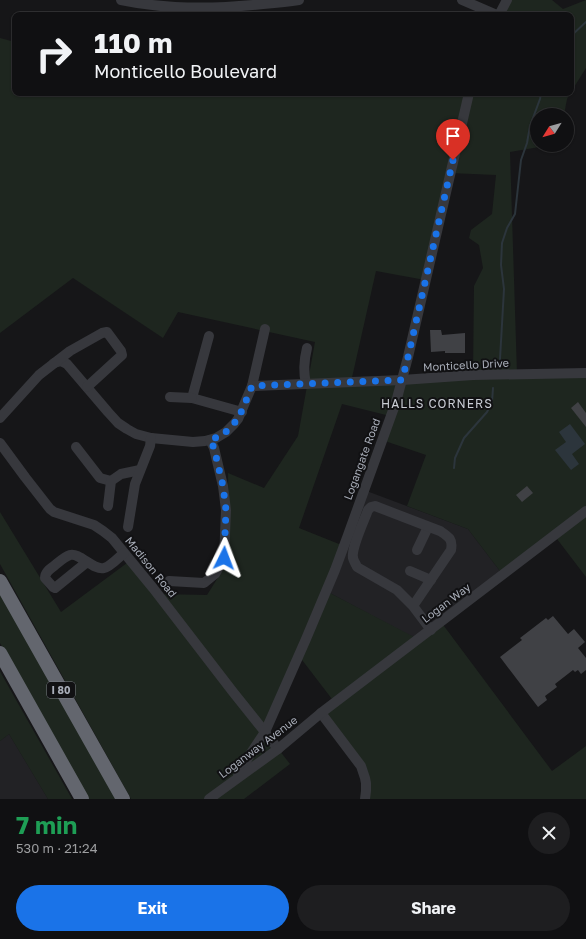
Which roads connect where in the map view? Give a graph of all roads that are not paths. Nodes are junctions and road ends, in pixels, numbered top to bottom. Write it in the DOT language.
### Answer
graph roads {
  1 [pos="122,0"];
  2 [pos="300,0"];
  3 [pos="462,0"];
  4 [pos="507,0"];
  5 [pos="491,12"];
  6 [pos="500,12"];
  7 [pos="468,96"];
  8 [pos="265,328"];
  9 [pos="209,336"];
  10 [pos="307,348"];
  11 [pos="54,363"];
  12 [pos="586,373"];
  13 [pos="402,380"];
  14 [pos="306,384"];
  15 [pos="252,386"];
  16 [pos="86,387"];
  17 [pos="170,398"];
  18 [pos="192,398"];
  19 [pos="242,412"];
  20 [pos="0,418"];
  21 [pos="151,438"];
  22 [pos="210,440"];
  23 [pos="0,443"];
  24 [pos="76,447"];
  25 [pos="140,470"];
  26 [pos="111,482"];
  27 [pos="108,506"];
  28 [pos="586,511"];
  29 [pos="360,516"];
  30 [pos="128,527"];
  31 [pos="428,527"];
  32 [pos="418,550"];
  33 [pos="124,553"];
  34 [pos="87,562"];
  35 [pos="410,571"];
  36 [pos="431,580"];
  37 [pos="0,581"];
  38 [pos="169,581"];
  39 [pos="413,606"];
  40 [pos="431,630"];
  41 [pos="0,653"];
  42 [pos="322,714"];
  43 [pos="265,732"];
  44 [pos="278,749"];
  45 [pos="236,779"];
  46 [pos="82,799"];
  47 [pos="123,799"];
  48 [pos="209,799"];
  49 [pos="365,799"];
  1 -- 2 [label="street"];
  3 -- 5 [label="street"];
  4 -- 6 [label="street"];
  7 -- 13 [label="street, Logangate Road"];
  8 -- 15 [label="street"];
  9 -- 18 [label="street"];
  10 -- 14 [label="street"];
  11 -- 16 [label="street"];
  11 -- 16 [label="street"];
  11 -- 20 [label="street"];
  12 -- 13 [label="street, Monticello Drive"];
  13 -- 14 [label="street, Monticello Drive"];
  13 -- 29 [label="street, Logangate Road"];
  14 -- 15 [label="street, Monticello Drive"];
  15 -- 19 [label="street"];
  16 -- 21 [label="street"];
  17 -- 18 [label="street"];
  18 -- 19 [label="street"];
  19 -- 22 [label="street"];
  21 -- 22 [label="street"];
  21 -- 25 [label="street"];
  22 -- 38 [label="street"];
  23 -- 33 [label="street, Madison Road"];
  24 -- 26 [label="street"];
  25 -- 26 [label="street"];
  25 -- 30 [label="street"];
  26 -- 27 [label="street"];
  28 -- 40 [label="street, Logan Way"];
  29 -- 31 [label="street"];
  29 -- 39 [label="street"];
  29 -- 43 [label="street, Logangate Road"];
  31 -- 32 [label="street"];
  31 -- 36 [label="street"];
  33 -- 34 [label="street"];
  33 -- 43 [label="street, Madison Road"];
  35 -- 36 [label="street"];
  36 -- 39 [label="street"];
  37 -- 47 [label="highway, I 80"];
  39 -- 40 [label="street"];
  40 -- 42 [label="street, Logan Way"];
  41 -- 46 [label="highway"];
  42 -- 44 [label="street, Loganway Avenue"];
  42 -- 49 [label="street"];
  43 -- 44 [label="street"];
  43 -- 45 [label="street, Logangate Road"];
  44 -- 45 [label="street, Loganway Avenue"];
  45 -- 48 [label="street, Loganway Avenue"];
}
